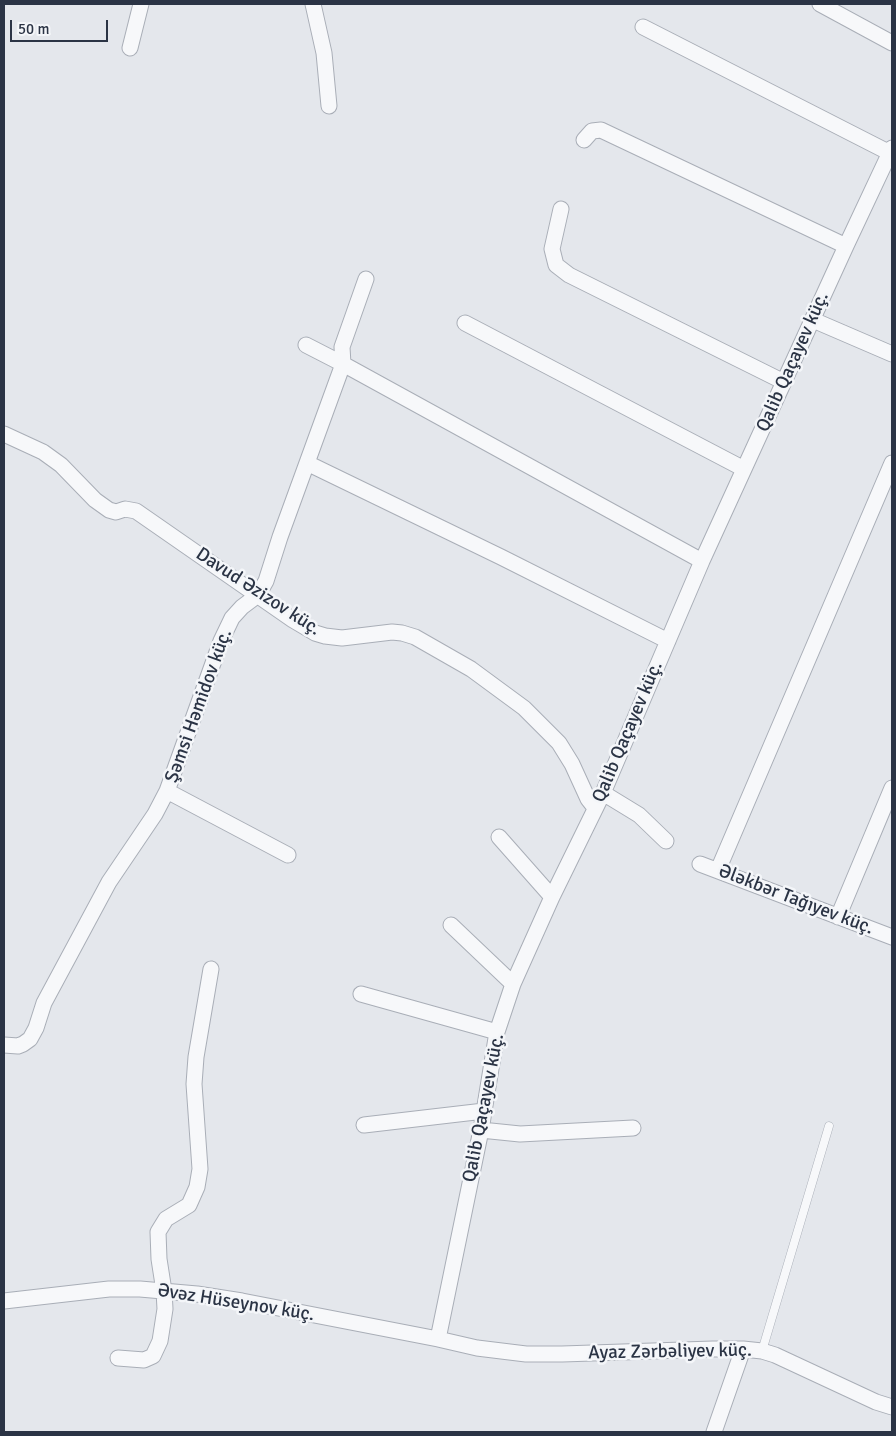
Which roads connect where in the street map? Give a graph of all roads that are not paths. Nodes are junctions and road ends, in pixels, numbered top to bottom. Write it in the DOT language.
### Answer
graph roads {
  1 [pos="141,4"];
  2 [pos="312,4"];
  3 [pos="820,4"];
  4 [pos="643,27"];
  5 [pos="892,43"];
  6 [pos="130,48"];
  7 [pos="330,106"];
  8 [pos="584,140"];
  9 [pos="891,151"];
  10 [pos="561,210"];
  11 [pos="846,246"];
  12 [pos="366,280"];
  13 [pos="813,320"];
  14 [pos="465,323"];
  15 [pos="306,345"];
  16 [pos="892,354"];
  17 [pos="343,364"];
  18 [pos="784,382"];
  19 [pos="4,434"];
  20 [pos="892,463"];
  21 [pos="307,464"];
  22 [pos="744,469"];
  23 [pos="702,560"];
  24 [pos="258,595"];
  25 [pos="668,641"];
  26 [pos="892,788"];
  27 [pos="167,791"];
  28 [pos="603,793"];
  29 [pos="595,808"];
  30 [pos="499,837"];
  31 [pos="666,841"];
  32 [pos="288,855"];
  33 [pos="700,864"];
  34 [pos="718,870"];
  35 [pos="552,897"];
  36 [pos="838,917"];
  37 [pos="451,925"];
  38 [pos="892,937"];
  39 [pos="211,969"];
  40 [pos="513,984"];
  41 [pos="361,994"];
  42 [pos="497,1032"];
  43 [pos="4,1045"];
  44 [pos="484,1111"];
  45 [pos="364,1125"];
  46 [pos="829,1126"];
  47 [pos="633,1128"];
  48 [pos="481,1130"];
  49 [pos="164,1291"];
  50 [pos="4,1300"];
  51 [pos="438,1339"];
  52 [pos="743,1349"];
  53 [pos="762,1351"];
  54 [pos="118,1358"];
  55 [pos="892,1407"];
  56 [pos="714,1432"];
  1 -- 6 [label="street"];
  2 -- 7 [label="street"];
  3 -- 5 [label="street"];
  4 -- 9 [label="street"];
  8 -- 11 [label="street"];
  9 -- 11 [label="street, Qalib Qaçayev küç."];
  10 -- 18 [label="street"];
  11 -- 13 [label="street, Qalib Qaçayev küç."];
  12 -- 17 [label="street, Şəmsi Həmidov küç."];
  13 -- 16 [label="street"];
  13 -- 18 [label="street, Qalib Qaçayev küç."];
  14 -- 22 [label="street"];
  15 -- 17 [label="street"];
  17 -- 21 [label="street, Şəmsi Həmidov küç."];
  17 -- 23 [label="street"];
  18 -- 22 [label="street, Qalib Qaçayev küç."];
  19 -- 24 [label="street, Davud Əzizov küç."];
  20 -- 34 [label="street"];
  21 -- 24 [label="street, Şəmsi Həmidov küç."];
  21 -- 25 [label="street"];
  22 -- 23 [label="street, Qalib Qaçayev küç."];
  23 -- 25 [label="street, Qalib Qaçayev küç."];
  24 -- 27 [label="street, Şəmsi Həmidov küç."];
  24 -- 29 [label="street, Davud Əzizov küç."];
  25 -- 28 [label="street, Qalib Qaçayev küç."];
  26 -- 36 [label="street"];
  27 -- 32 [label="street"];
  27 -- 43 [label="street, Şəmsi Həmidov küç."];
  28 -- 29 [label="street, Qalib Qaçayev küç."];
  28 -- 31 [label="street"];
  29 -- 35 [label="street, Qalib Qaçayev küç."];
  30 -- 35 [label="street"];
  33 -- 34 [label="street, Ələkbər Tağıyev küç."];
  34 -- 36 [label="street, Ələkbər Tağıyev küç."];
  35 -- 40 [label="street, Qalib Qaçayev küç."];
  36 -- 38 [label="street, Ələkbər Tağıyev küç."];
  37 -- 40 [label="street"];
  39 -- 49 [label="street"];
  40 -- 42 [label="street, Qalib Qaçayev küç."];
  41 -- 42 [label="street"];
  42 -- 44 [label="street, Qalib Qaçayev küç."];
  44 -- 45 [label="street"];
  44 -- 48 [label="street, Qalib Qaçayev küç."];
  46 -- 53 [label="lane"];
  47 -- 48 [label="street"];
  48 -- 51 [label="street, Qalib Qaçayev küç."];
  49 -- 50 [label="street, Əvəz Hüseynov küç."];
  49 -- 51 [label="street, Əvəz Hüseynov küç."];
  49 -- 54 [label="street"];
  51 -- 52 [label="street, Ayaz Zərbəliyev küç."];
  52 -- 53 [label="street, Ayaz Zərbəliyev küç."];
  52 -- 56 [label="street"];
  53 -- 55 [label="street, Ayaz Zərbəliyev küç."];
}
